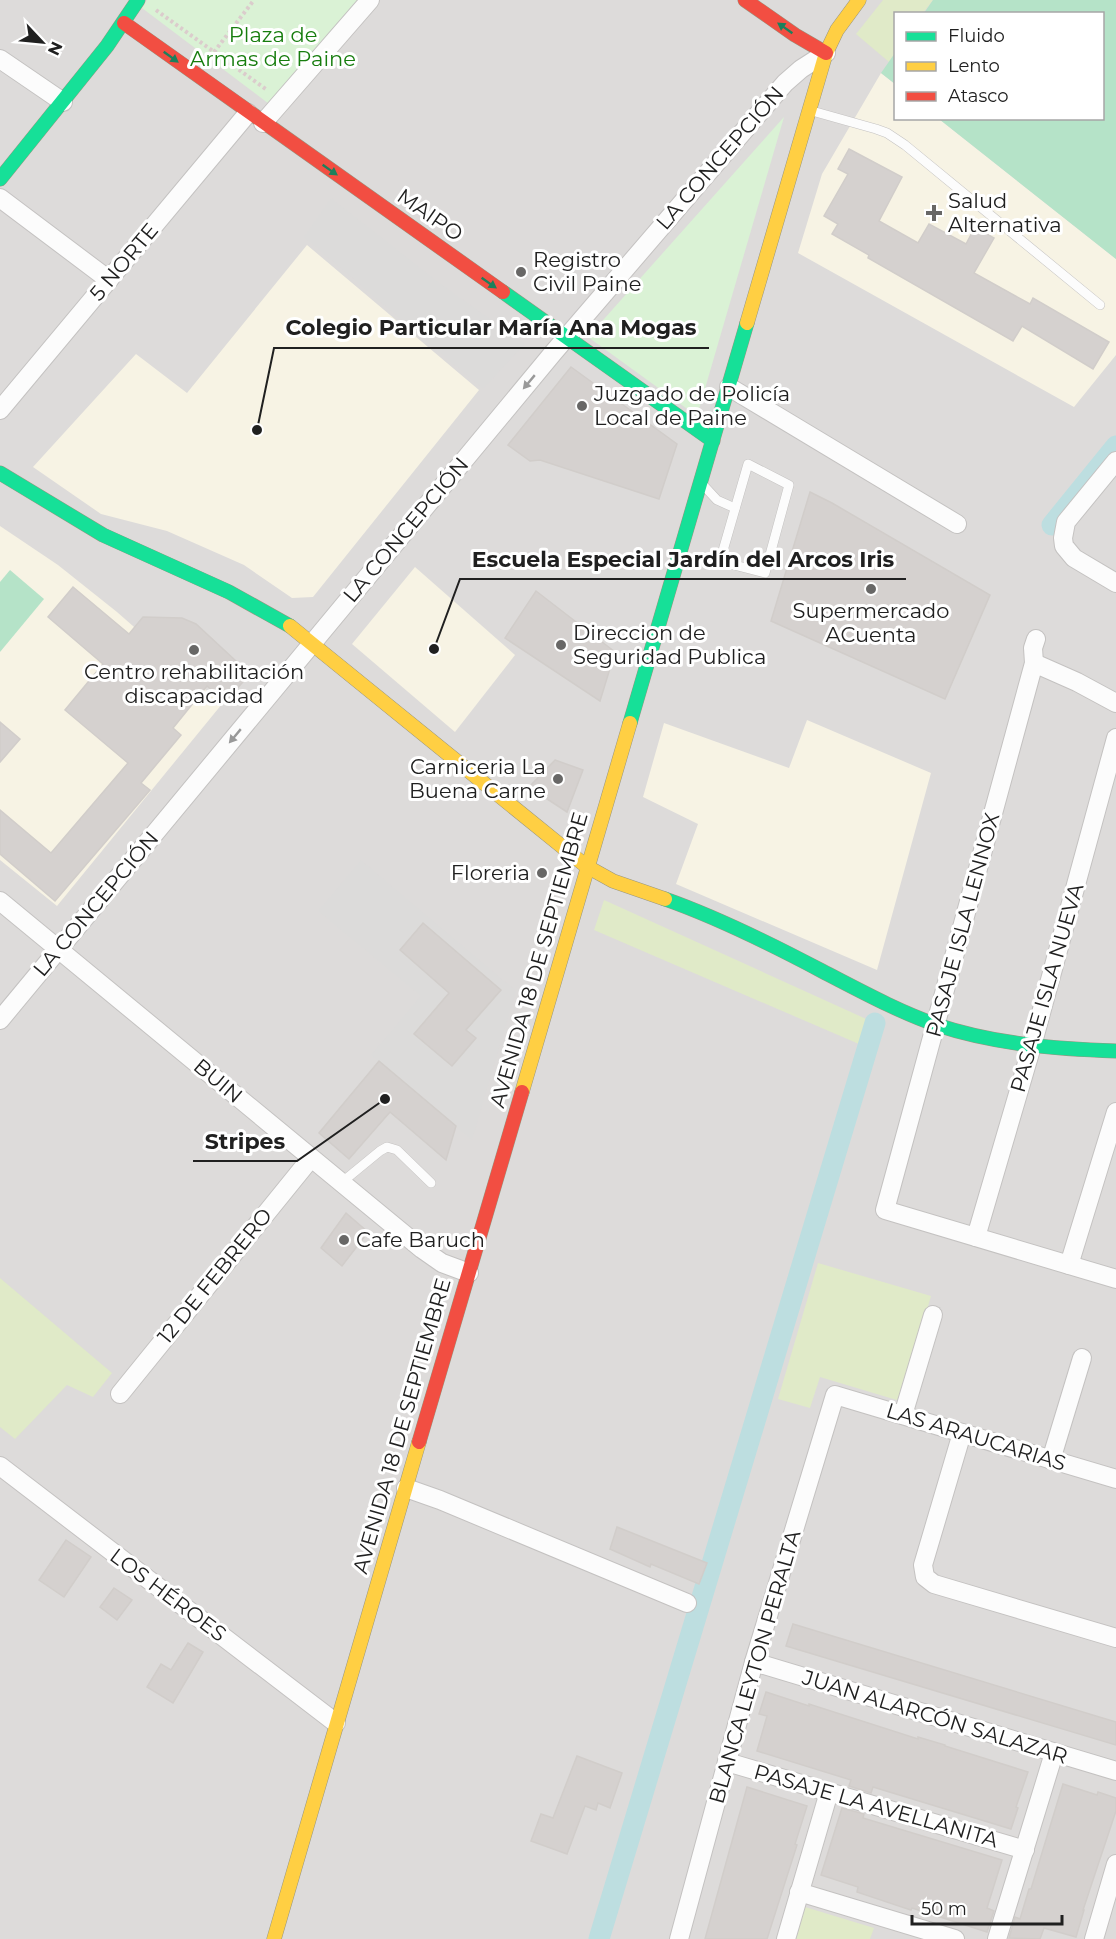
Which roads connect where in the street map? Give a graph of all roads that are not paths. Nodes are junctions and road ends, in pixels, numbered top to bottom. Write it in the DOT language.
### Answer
graph roads {
  1 [pos="138,0"];
  2 [pos="370,0"];
  3 [pos="745,0"];
  4 [pos="859,0"];
  5 [pos="124,23"];
  6 [pos="826,53"];
  7 [pos="0,59"];
  8 [pos="63,102"];
  9 [pos="809,111"];
  10 [pos="256,118"];
  11 [pos="0,179"];
  12 [pos="0,198"];
  13 [pos="109,280"];
  14 [pos="1100,305"];
  15 [pos="566,337"];
  16 [pos="729,387"];
  17 [pos="0,411"];
  18 [pos="713,441"];
  19 [pos="1116,461"];
  20 [pos="0,473"];
  21 [pos="701,481"];
  22 [pos="735,508"];
  23 [pos="957,524"];
  24 [pos="720,561"];
  25 [pos="676,568"];
  26 [pos="1116,582"];
  27 [pos="1036,639"];
  28 [pos="313,642"];
  29 [pos="1035,663"];
  30 [pos="1116,703"];
  31 [pos="1116,738"];
  32 [pos="588,867"];
  33 [pos="0,901"];
  34 [pos="58,949"];
  35 [pos="0,1020"];
  36 [pos="936,1025"];
  37 [pos="1032,1046"];
  38 [pos="1116,1050"];
  39 [pos="1116,1112"];
  40 [pos="311,1158"];
  41 [pos="341,1183"];
  42 [pos="431,1183"];
  43 [pos="976,1237"];
  44 [pos="1069,1265"];
  45 [pos="469,1273"];
  46 [pos="1116,1279"];
  47 [pos="933,1315"];
  48 [pos="1082,1358"];
  49 [pos="120,1394"];
  50 [pos="835,1395"];
  51 [pos="903,1415"];
  52 [pos="962,1433"];
  53 [pos="1052,1460"];
  54 [pos="0,1466"];
  55 [pos="1116,1479"];
  56 [pos="406,1488"];
  57 [pos="687,1603"];
  58 [pos="1116,1638"];
  59 [pos="754,1662"];
  60 [pos="336,1723"];
  61 [pos="1054,1753"];
  62 [pos="727,1762"];
  63 [pos="1116,1772"];
  64 [pos="829,1792"];
  65 [pos="1024,1850"];
  66 [pos="1116,1864"];
  67 [pos="800,1892"];
  68 [pos="274,1939"];
  69 [pos="680,1939"];
  70 [pos="786,1939"];
  71 [pos="955,1939"];
  72 [pos="997,1939"];
  73 [pos="1094,1939"];
  1 -- 5 [label="main road"];
  2 -- 10 [label="street, 5 NORTE"];
  6 -- 3 [label="main road, one-way"];
  4 -- 6 [label="main road, AVENIDA 18 DE SEPTIEMBRE"];
  5 -- 8 [label="main road"];
  5 -- 10 [label="main road, MAIPO, one-way"];
  6 -- 9 [label="main road, AVENIDA 18 DE SEPTIEMBRE"];
  6 -- 15 [label="street, LA CONCEPCIÓN"];
  7 -- 8 [label="street"];
  8 -- 11 [label="main road"];
  9 -- 14 [label="lane"];
  9 -- 16 [label="main road, AVENIDA 18 DE SEPTIEMBRE"];
  10 -- 13 [label="street, 5 NORTE"];
  10 -- 15 [label="main road, MAIPO, one-way"];
  12 -- 13 [label="street"];
  13 -- 17 [label="street, 5 NORTE"];
  15 -- 18 [label="main road, MAIPO"];
  15 -- 28 [label="street, LA CONCEPCIÓN, one-way"];
  16 -- 18 [label="main road, AVENIDA 18 DE SEPTIEMBRE"];
  16 -- 23 [label="street"];
  18 -- 21 [label="main road, AVENIDA 18 DE SEPTIEMBRE"];
  19 -- 26 [label="street"];
  20 -- 28 [label="main road"];
  21 -- 22 [label="lane"];
  21 -- 25 [label="main road, AVENIDA 18 DE SEPTIEMBRE"];
  22 -- 24 [label="lane"];
  22 -- 24 [label="lane"];
  24 -- 25 [label="lane"];
  25 -- 32 [label="main road, AVENIDA 18 DE SEPTIEMBRE"];
  27 -- 29 [label="street, PASAJE ISLA LENNOX"];
  28 -- 32 [label="main road"];
  28 -- 34 [label="street, LA CONCEPCIÓN, one-way"];
  29 -- 30 [label="street"];
  29 -- 36 [label="street, PASAJE ISLA LENNOX"];
  31 -- 37 [label="street, PASAJE ISLA NUEVA"];
  32 -- 36 [label="main road"];
  32 -- 45 [label="main road, AVENIDA 18 DE SEPTIEMBRE"];
  33 -- 34 [label="street, BUIN"];
  34 -- 35 [label="street, LA CONCEPCIÓN"];
  34 -- 40 [label="street, BUIN"];
  36 -- 37 [label="main road"];
  36 -- 43 [label="street, PASAJE ISLA LENNOX"];
  37 -- 38 [label="main road"];
  37 -- 43 [label="street, PASAJE ISLA NUEVA"];
  39 -- 44 [label="street"];
  40 -- 41 [label="street, BUIN"];
  40 -- 49 [label="street, 12 DE FEBRERO"];
  41 -- 42 [label="lane"];
  41 -- 45 [label="street, BUIN"];
  43 -- 44 [label="street"];
  44 -- 46 [label="street"];
  45 -- 56 [label="main road, AVENIDA 18 DE SEPTIEMBRE"];
  47 -- 51 [label="street"];
  48 -- 53 [label="street"];
  50 -- 51 [label="street, LAS ARAUCARIAS"];
  50 -- 59 [label="street, BLANCA LEYTON PERALTA"];
  51 -- 52 [label="street, LAS ARAUCARIAS"];
  52 -- 53 [label="street, LAS ARAUCARIAS"];
  52 -- 58 [label="street"];
  53 -- 55 [label="street, LAS ARAUCARIAS"];
  54 -- 60 [label="street, LOS HÉROES"];
  56 -- 57 [label="street"];
  56 -- 60 [label="main road, AVENIDA 18 DE SEPTIEMBRE"];
  59 -- 61 [label="street, JUAN ALARCÓN SALAZAR"];
  59 -- 62 [label="street, BLANCA LEYTON PERALTA"];
  60 -- 68 [label="main road, AVENIDA 18 DE SEPTIEMBRE"];
  61 -- 63 [label="street, JUAN ALARCÓN SALAZAR"];
  61 -- 65 [label="street"];
  62 -- 64 [label="street, PASAJE LA AVELLANITA"];
  62 -- 69 [label="street, BLANCA LEYTON PERALTA"];
  64 -- 65 [label="street, PASAJE LA AVELLANITA"];
  64 -- 67 [label="street"];
  65 -- 72 [label="street"];
  66 -- 73 [label="street"];
  67 -- 70 [label="street"];
  67 -- 71 [label="street"];
}
